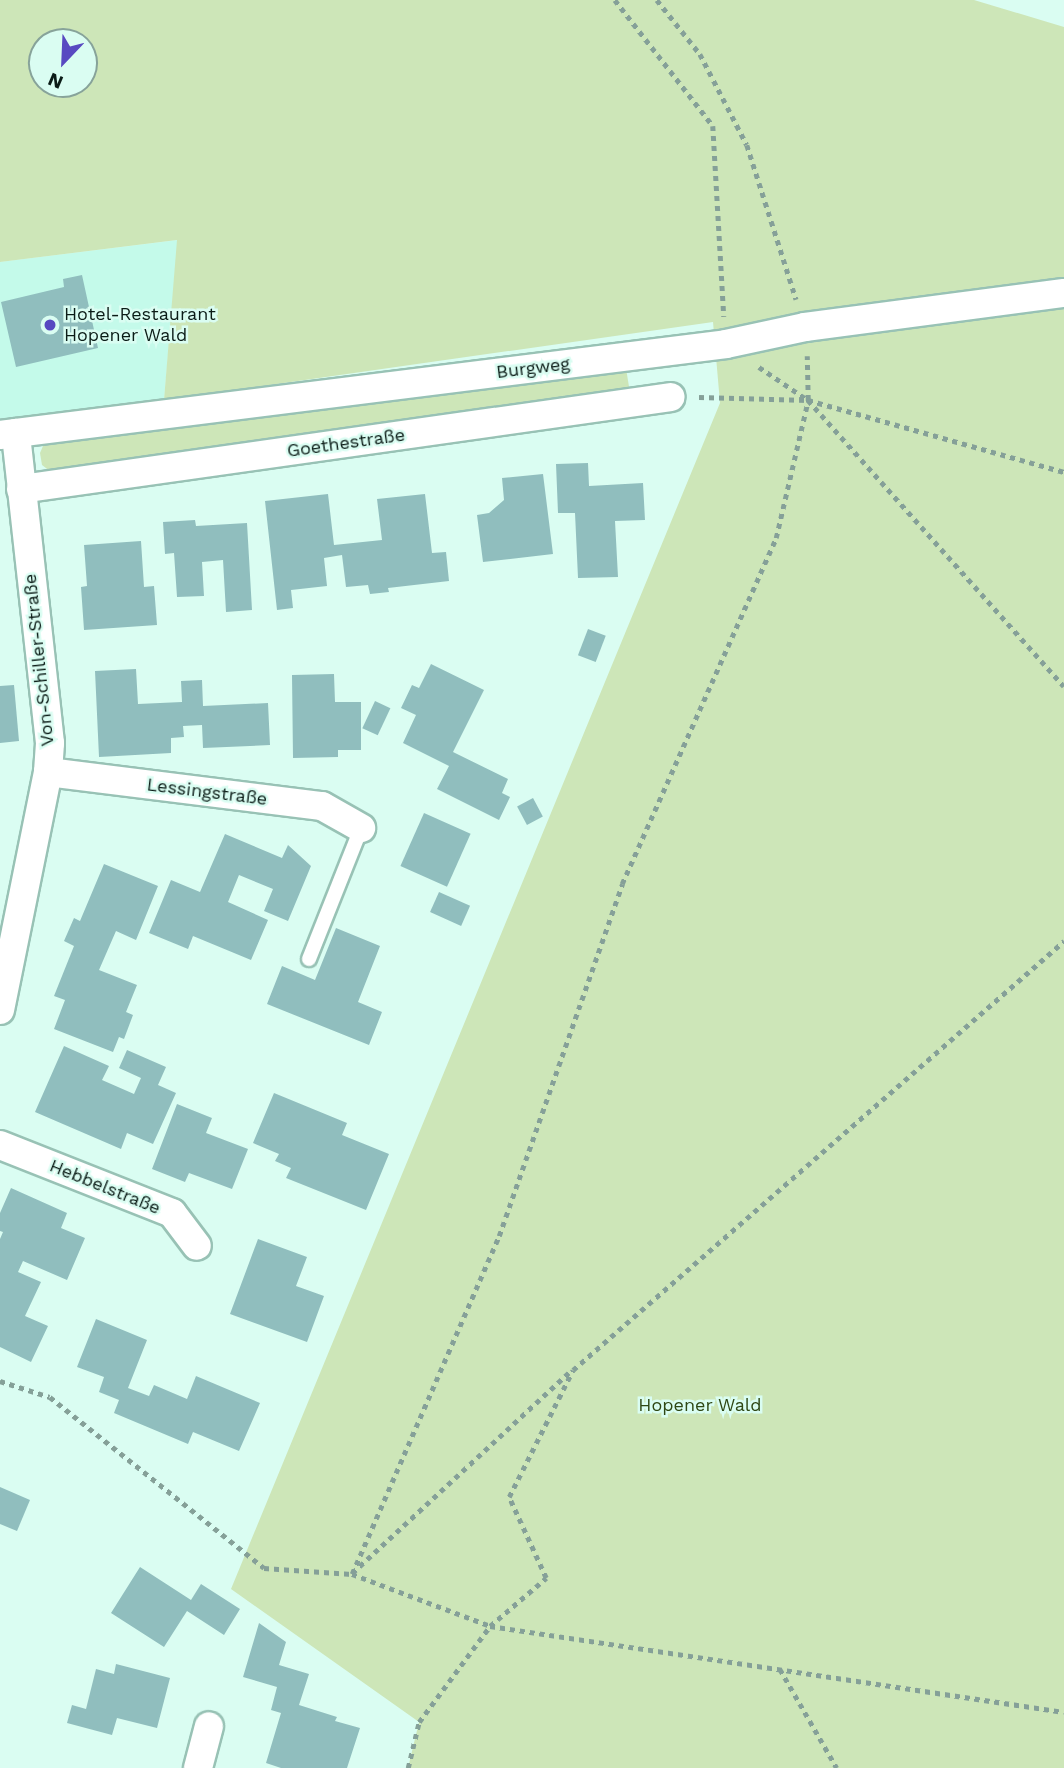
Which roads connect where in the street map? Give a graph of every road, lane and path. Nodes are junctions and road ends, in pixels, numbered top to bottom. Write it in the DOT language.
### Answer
graph roads {
  1 [pos="615,0"];
  2 [pos="657,0"];
  3 [pos="1064,293"];
  4 [pos="805,327"];
  5 [pos="726,344"];
  6 [pos="671,397"];
  7 [pos="808,400"];
  8 [pos="8,434"];
  9 [pos="1064,472"];
  10 [pos="21,489"];
  11 [pos="1064,686"];
  12 [pos="48,772"];
  13 [pos="360,828"];
  14 [pos="13,882"];
  15 [pos="1064,941"];
  16 [pos="309,959"];
  17 [pos="0,1010"];
  18 [pos="0,1144"];
  19 [pos="197,1246"];
  20 [pos="573,1370"];
  21 [pos="0,1381"];
  22 [pos="352,1574"];
  23 [pos="490,1626"];
  24 [pos="780,1669"];
  25 [pos="1064,1712"];
  26 [pos="209,1726"];
  27 [pos="198,1768"];
  28 [pos="408,1768"];
  29 [pos="837,1768"];
  1 -- 5 [label="path"];
  2 -- 4 [label="path"];
  3 -- 4 [label="street, Burgweg"];
  4 -- 5 [label="street, Burgweg"];
  4 -- 7 [label="path"];
  5 -- 7 [label="path"];
  5 -- 8 [label="street, Burgweg"];
  6 -- 7 [label="path"];
  6 -- 10 [label="street, Goethestraße"];
  7 -- 9 [label="path"];
  7 -- 11 [label="path"];
  7 -- 22 [label="path"];
  8 -- 10 [label="street, Von-Schiller-Straße"];
  10 -- 12 [label="street, Von-Schiller-Straße"];
  12 -- 13 [label="street, Lessingstraße"];
  12 -- 14 [label="street, Von-Schiller-Straße"];
  13 -- 16 [label="lane"];
  14 -- 17 [label="street, Von-Schiller-Straße"];
  15 -- 20 [label="path"];
  18 -- 19 [label="street, Hebbelstraße"];
  20 -- 22 [label="path"];
  20 -- 23 [label="path"];
  21 -- 22 [label="path"];
  22 -- 23 [label="path"];
  23 -- 24 [label="path"];
  23 -- 28 [label="path"];
  24 -- 25 [label="path"];
  24 -- 29 [label="path"];
  26 -- 27 [label="street"];
}
